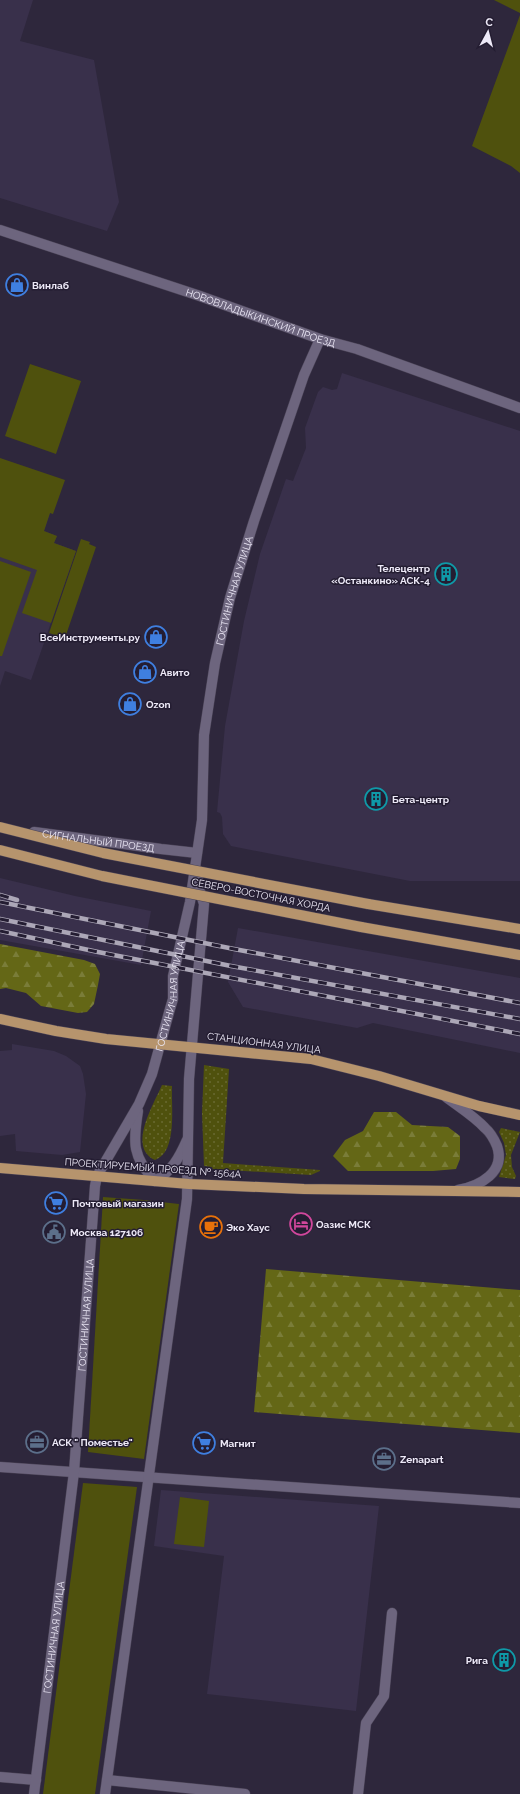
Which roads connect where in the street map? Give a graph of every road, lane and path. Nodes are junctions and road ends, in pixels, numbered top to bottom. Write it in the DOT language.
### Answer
graph roads {
  1 [pos="0,230"];
  2 [pos="320,339"];
  3 [pos="520,408"];
  4 [pos="0,827"];
  5 [pos="0,850"];
  6 [pos="197,853"];
  7 [pos="520,929"];
  8 [pos="520,955"];
  9 [pos="0,1019"];
  10 [pos="161,1044"];
  11 [pos="192,1047"];
  12 [pos="446,1097"];
  13 [pos="140,1104"];
  14 [pos="520,1115"];
  15 [pos="188,1136"];
  16 [pos="0,1168"];
  17 [pos="97,1176"];
  18 [pos="155,1181"];
  19 [pos="188,1184"];
  20 [pos="448,1192"];
  21 [pos="520,1192"];
  22 [pos="0,1467"];
  23 [pos="74,1472"];
  24 [pos="148,1477"];
  25 [pos="520,1503"];
  26 [pos="392,1613"];
  27 [pos="0,1777"];
  28 [pos="36,1780"];
  29 [pos="107,1780"];
  30 [pos="34,1794"];
  31 [pos="105,1794"];
  32 [pos="245,1794"];
  33 [pos="358,1794"];
  1 -- 2 [label="street, НОВОВЛАДЫКИНСКИЙ ПРОЕЗД"];
  2 -- 3 [label="street, НОВОВЛАДЫКИНСКИЙ ПРОЕЗД"];
  2 -- 6 [label="street, ГОСТИНИЧНАЯ УЛИЦА"];
  4 -- 6 [label="street, СИГНАЛЬНЫЙ ПРОЕЗД"];
  4 -- 7 [label="main road, СЕВЕРО-ВОСТОЧНАЯ ХОРДА, bridge"];
  5 -- 8 [label="main road, СЕВЕРО-ВОСТОЧНАЯ ХОРДА, bridge"];
  6 -- 10 [label="street, ГОСТИНИЧНАЯ УЛИЦА"];
  6 -- 11 [label="street, ГОСТИНИЧНАЯ УЛИЦА"];
  9 -- 10 [label="main road, СТАНЦИОННАЯ УЛИЦА"];
  10 -- 11 [label="main road, СТАНЦИОННАЯ УЛИЦА"];
  10 -- 13 [label="street, ГОСТИНИЧНАЯ УЛИЦА"];
  11 -- 12 [label="main road, СТАНЦИОННАЯ УЛИЦА"];
  11 -- 15 [label="street, ГОСТИНИЧНАЯ УЛИЦА"];
  12 -- 14 [label="main road, СТАНЦИОННАЯ УЛИЦА"];
  12 -- 20 [label="street"];
  13 -- 17 [label="street, ГОСТИНИЧНАЯ УЛИЦА"];
  13 -- 18 [label="street"];
  15 -- 18 [label="street"];
  15 -- 19 [label="street, ГОСТИНИЧНАЯ УЛИЦА"];
  16 -- 17 [label="main road, ПРОЕКТИРУЕМЫЙ ПРОЕЗД № 1564А"];
  17 -- 18 [label="main road, ПРОЕКТИРУЕМЫЙ ПРОЕЗД № 1564А"];
  17 -- 23 [label="street, ГОСТИНИЧНАЯ УЛИЦА"];
  18 -- 19 [label="main road, ПРОЕКТИРУЕМЫЙ ПРОЕЗД № 1564А"];
  19 -- 20 [label="main road, ПРОЕКТИРУЕМЫЙ ПРОЕЗД № 1564А"];
  19 -- 24 [label="street, ГОСТИНИЧНАЯ УЛИЦА"];
  20 -- 21 [label="main road, ПРОЕКТИРУЕМЫЙ ПРОЕЗД № 1564А"];
  22 -- 23 [label="street"];
  23 -- 24 [label="street"];
  23 -- 28 [label="street, ГОСТИНИЧНАЯ УЛИЦА"];
  24 -- 25 [label="street"];
  24 -- 29 [label="street, ГОСТИНИЧНАЯ УЛИЦА"];
  26 -- 33 [label="street"];
  27 -- 28 [label="street"];
  28 -- 30 [label="street, ГОСТИНИЧНАЯ УЛИЦА"];
  29 -- 31 [label="street, ГОСТИНИЧНАЯ УЛИЦА"];
  29 -- 32 [label="street"];
}
